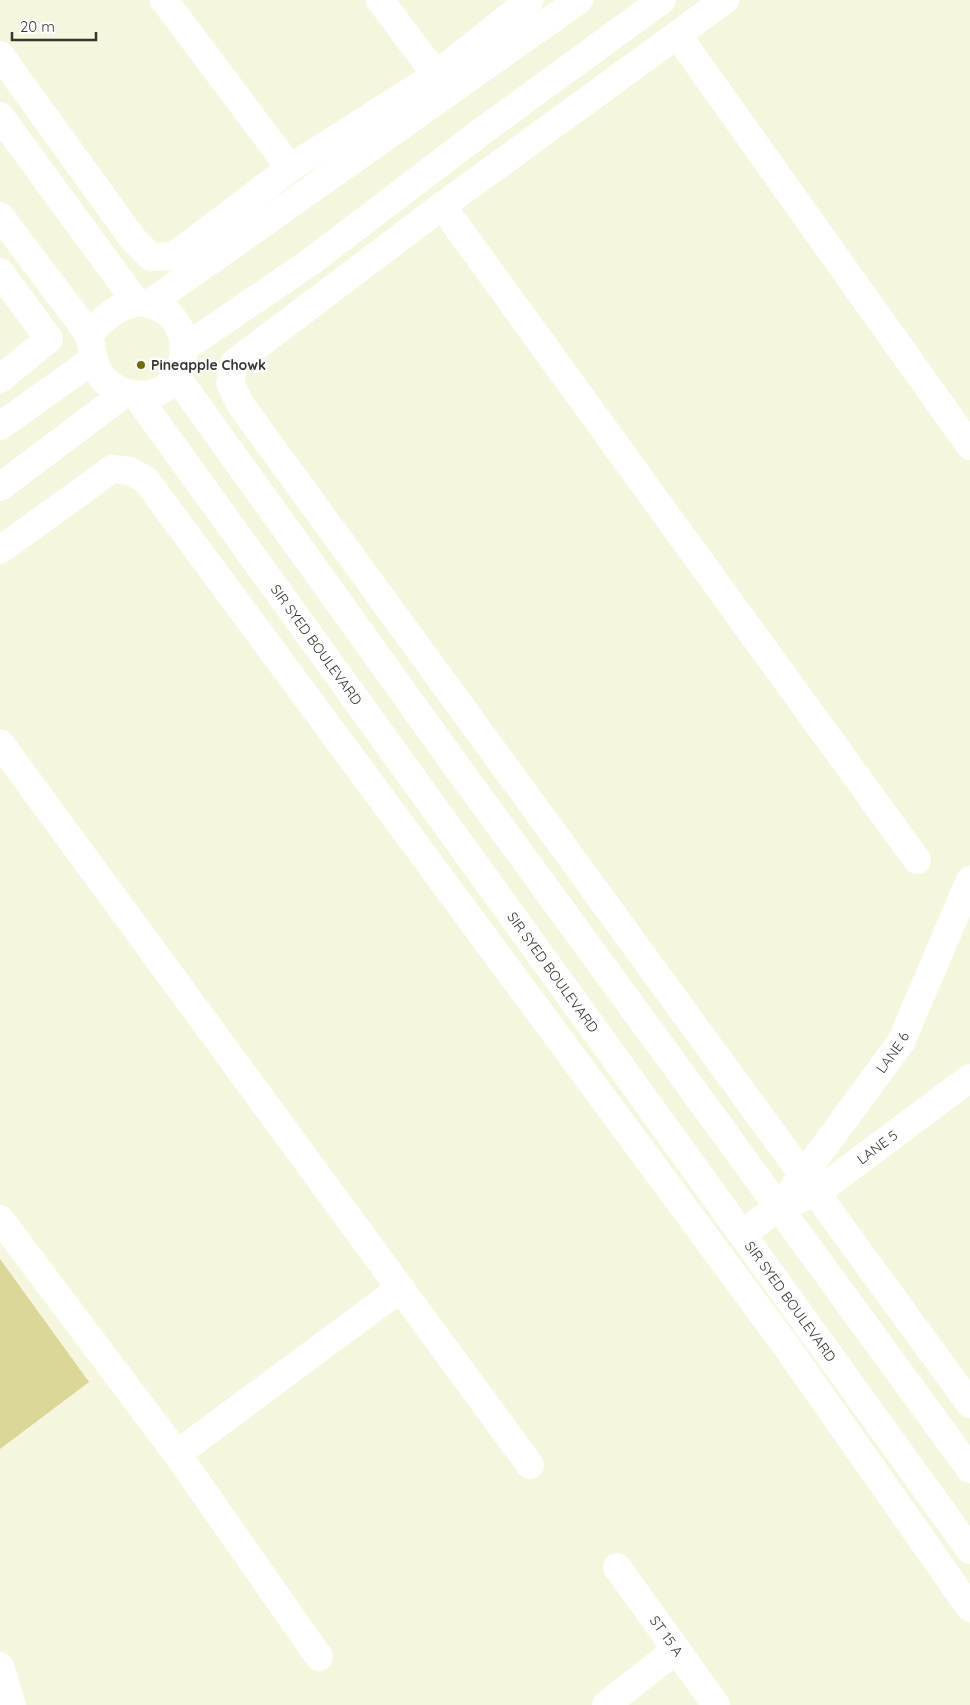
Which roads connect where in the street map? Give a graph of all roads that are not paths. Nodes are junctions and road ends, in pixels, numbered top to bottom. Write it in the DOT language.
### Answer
graph roads {
  1 [pos="164,0"];
  2 [pos="380,0"];
  3 [pos="530,0"];
  4 [pos="578,0"];
  5 [pos="662,0"];
  6 [pos="725,0"];
  7 [pos="678,36"];
  8 [pos="0,55"];
  9 [pos="436,75"];
  10 [pos="0,116"];
  11 [pos="290,168"];
  12 [pos="442,206"];
  13 [pos="0,216"];
  14 [pos="0,272"];
  15 [pos="143,303"];
  16 [pos="92,346"];
  17 [pos="184,348"];
  18 [pos="176,376"];
  19 [pos="0,379"];
  20 [pos="130,394"];
  21 [pos="0,426"];
  22 [pos="970,446"];
  23 [pos="0,487"];
  24 [pos="0,550"];
  25 [pos="0,742"];
  26 [pos="488,743"];
  27 [pos="457,767"];
  28 [pos="917,860"];
  29 [pos="970,880"];
  30 [pos="970,1078"];
  31 [pos="810,1184"];
  32 [pos="780,1206"];
  33 [pos="0,1219"];
  34 [pos="742,1234"];
  35 [pos="401,1288"];
  36 [pos="970,1404"];
  37 [pos="176,1454"];
  38 [pos="530,1465"];
  39 [pos="970,1469"];
  40 [pos="970,1550"];
  41 [pos="617,1567"];
  42 [pos="970,1608"];
  43 [pos="676,1650"];
  44 [pos="318,1657"];
  45 [pos="0,1666"];
  46 [pos="12,1705"];
  47 [pos="606,1705"];
  48 [pos="716,1705"];
  1 -- 11 [label="street"];
  2 -- 9 [label="street"];
  3 -- 9 [label="street"];
  4 -- 15 [label="street"];
  5 -- 17 [label="street"];
  6 -- 7 [label="street"];
  7 -- 12 [label="street"];
  7 -- 22 [label="street"];
  8 -- 11 [label="street"];
  9 -- 11 [label="street"];
  10 -- 15 [label="street"];
  12 -- 26 [label="street"];
  12 -- 28 [label="street"];
  13 -- 16 [label="street"];
  14 -- 19 [label="street"];
  15 -- 16 [label="street"];
  15 -- 17 [label="street"];
  16 -- 20 [label="street"];
  16 -- 21 [label="street"];
  17 -- 18 [label="street"];
  18 -- 20 [label="street"];
  18 -- 27 [label="street"];
  20 -- 23 [label="street"];
  20 -- 34 [label="street, SIR SYED BOULEVARD"];
  24 -- 42 [label="street"];
  25 -- 35 [label="street"];
  26 -- 27 [label="street"];
  26 -- 31 [label="street"];
  27 -- 32 [label="street"];
  29 -- 31 [label="street, LANE 6"];
  30 -- 31 [label="street, LANE 5"];
  31 -- 32 [label="street, LANE 5"];
  31 -- 36 [label="street"];
  32 -- 34 [label="street, LANE 5"];
  32 -- 39 [label="street"];
  33 -- 37 [label="street"];
  34 -- 40 [label="street, SIR SYED BOULEVARD"];
  35 -- 37 [label="street"];
  35 -- 38 [label="street"];
  37 -- 44 [label="street"];
  41 -- 43 [label="street, ST 15 A"];
  43 -- 47 [label="street"];
  43 -- 48 [label="street, ST 15 A"];
  45 -- 46 [label="street"];
}
